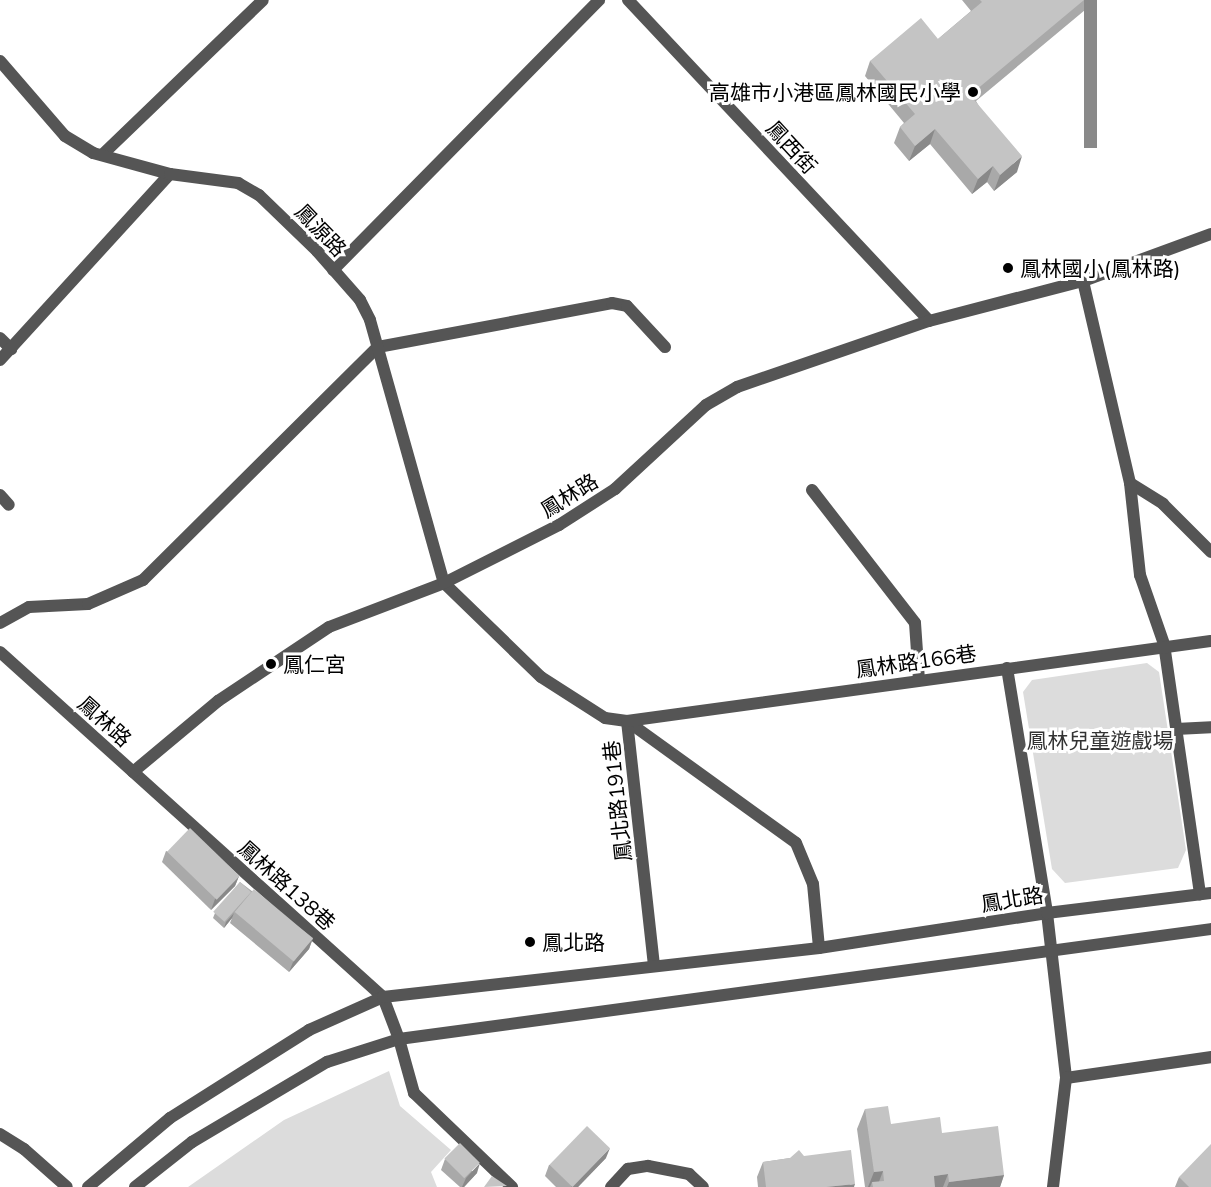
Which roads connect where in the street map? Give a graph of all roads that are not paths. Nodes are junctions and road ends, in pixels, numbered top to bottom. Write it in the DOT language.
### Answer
graph roads {
  1 [pos="263,0"];
  2 [pos="599,0"];
  3 [pos="628,0"];
  4 [pos="0,61"];
  5 [pos="102,155"];
  6 [pos="170,174"];
  7 [pos="1211,234"];
  8 [pos="333,270"];
  9 [pos="1083,281"];
  10 [pos="929,321"];
  11 [pos="0,338"];
  12 [pos="378,347"];
  13 [pos="665,347"];
  14 [pos="10,349"];
  15 [pos="0,360"];
  16 [pos="1130,483"];
  17 [pos="812,490"];
  18 [pos="0,495"];
  19 [pos="9,505"];
  20 [pos="1211,552"];
  21 [pos="444,583"];
  22 [pos="0,623"];
  23 [pos="1211,641"];
  24 [pos="1164,644"];
  25 [pos="0,652"];
  26 [pos="1007,668"];
  27 [pos="919,680"];
  28 [pos="627,721"];
  29 [pos="1211,727"];
  30 [pos="1176,729"];
  31 [pos="133,772"];
  32 [pos="1205,894"];
  33 [pos="1047,913"];
  34 [pos="1211,929"];
  35 [pos="819,948"];
  36 [pos="1050,951"];
  37 [pos="654,966"];
  38 [pos="383,997"];
  39 [pos="399,1039"];
  40 [pos="1211,1057"];
  41 [pos="1066,1078"];
  42 [pos="0,1134"];
  43 [pos="67,1187"];
  44 [pos="88,1187"];
  45 [pos="135,1187"];
  46 [pos="512,1187"];
  47 [pos="611,1187"];
  48 [pos="703,1187"];
  49 [pos="1053,1187"];
  1 -- 5 [label="street"];
  2 -- 8 [label="street"];
  3 -- 10 [label="street, 鳳西街"];
  4 -- 5 [label="street, 鳳源路"];
  5 -- 6 [label="street, 鳳源路"];
  6 -- 8 [label="street, 鳳源路"];
  6 -- 14 [label="street"];
  7 -- 9 [label="street, 鳳林路"];
  8 -- 12 [label="street, 鳳源路"];
  9 -- 10 [label="street, 鳳林路"];
  9 -- 16 [label="street"];
  10 -- 21 [label="street, 鳳林路"];
  11 -- 14 [label="street"];
  12 -- 13 [label="street"];
  12 -- 21 [label="street, 鳳源路"];
  12 -- 22 [label="street"];
  14 -- 15 [label="street"];
  16 -- 20 [label="street"];
  16 -- 24 [label="street"];
  17 -- 27 [label="street"];
  18 -- 19 [label="street"];
  21 -- 28 [label="street, 鳳北路191巷"];
  21 -- 31 [label="street, 鳳林路"];
  23 -- 24 [label="street, 鳳林路166巷"];
  24 -- 26 [label="street, 鳳林路166巷"];
  24 -- 30 [label="street"];
  25 -- 31 [label="street, 鳳林路"];
  26 -- 27 [label="street, 鳳林路166巷"];
  26 -- 33 [label="street"];
  27 -- 28 [label="street, 鳳林路166巷"];
  28 -- 35 [label="street"];
  28 -- 37 [label="street, 鳳北路191巷"];
  29 -- 30 [label="street"];
  30 -- 32 [label="street"];
  31 -- 38 [label="street, 鳳林路138巷"];
  32 -- 33 [label="street, 鳳北路"];
  33 -- 35 [label="street, 鳳北路"];
  33 -- 36 [label="street"];
  34 -- 36 [label="street"];
  35 -- 37 [label="street, 鳳北路"];
  36 -- 39 [label="street"];
  36 -- 41 [label="street"];
  37 -- 38 [label="street, 鳳北路"];
  38 -- 39 [label="street, 鳳林路138巷"];
  38 -- 44 [label="street, 鳳北路"];
  39 -- 45 [label="street"];
  39 -- 46 [label="street, 鳳林路138巷"];
  40 -- 41 [label="street"];
  41 -- 49 [label="street"];
  42 -- 43 [label="street"];
  47 -- 48 [label="street"];
}
